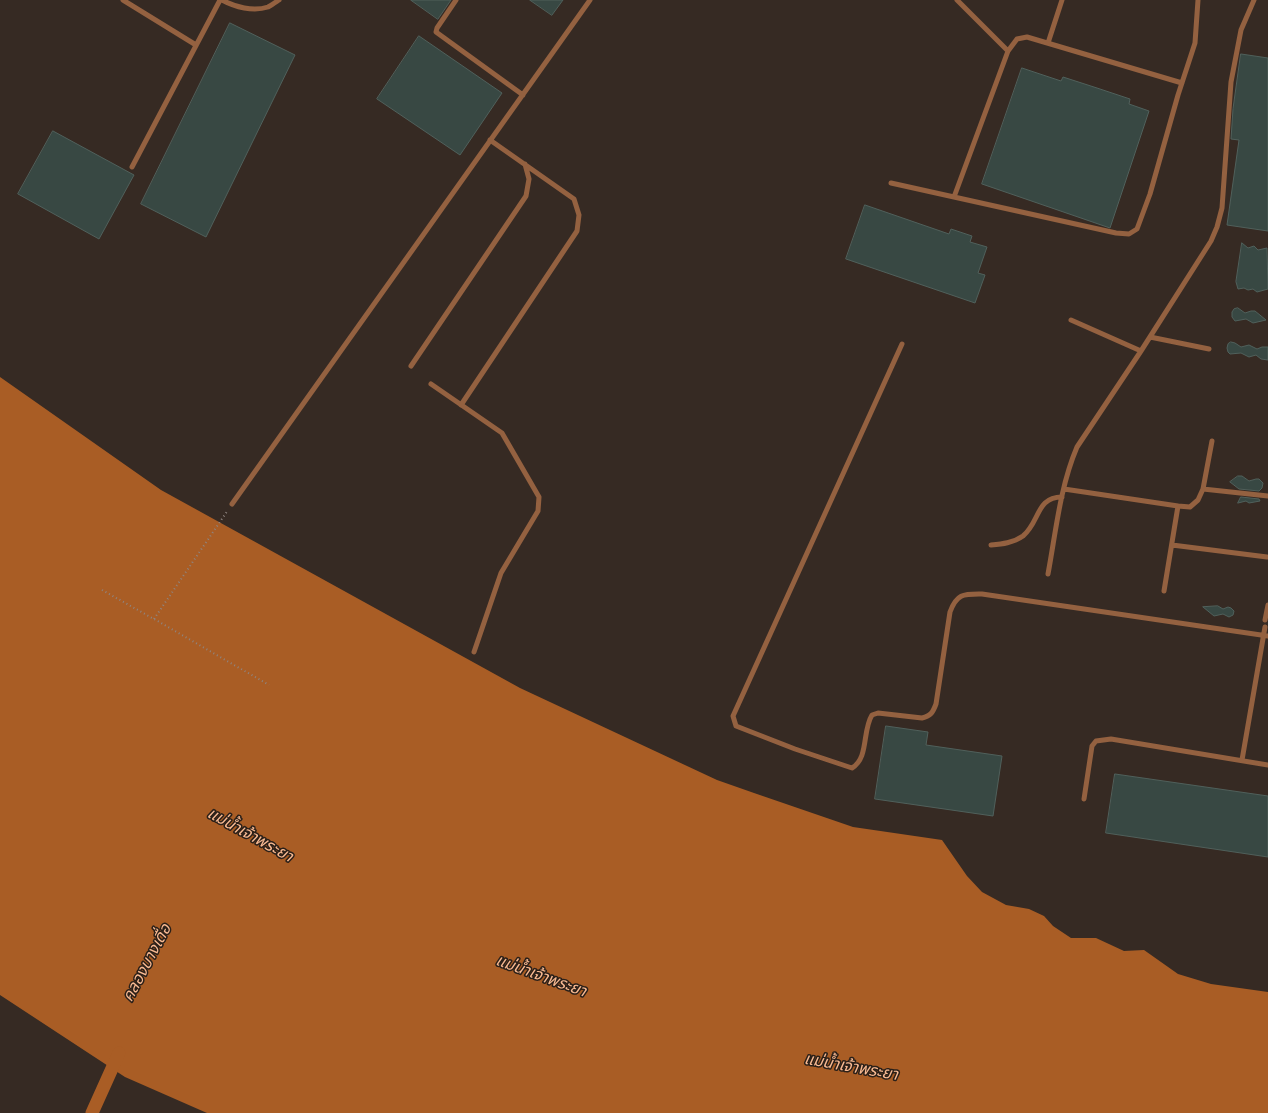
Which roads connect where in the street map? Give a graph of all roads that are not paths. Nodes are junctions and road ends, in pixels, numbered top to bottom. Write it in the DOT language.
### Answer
graph roads {
  1 [pos="123,0"];
  2 [pos="221,0"];
  3 [pos="279,0"];
  4 [pos="456,0"];
  5 [pos="590,0"];
  6 [pos="957,0"];
  7 [pos="1062,0"];
  8 [pos="1198,0"];
  9 [pos="1254,0"];
  10 [pos="1048,43"];
  11 [pos="196,45"];
  12 [pos="1008,51"];
  13 [pos="1182,82"];
  14 [pos="523,95"];
  15 [pos="490,140"];
  16 [pos="525,164"];
  17 [pos="132,167"];
  18 [pos="891,183"];
  19 [pos="954,197"];
  20 [pos="1071,320"];
  21 [pos="1150,336"];
  22 [pos="902,344"];
  23 [pos="1209,349"];
  24 [pos="1141,351"];
  25 [pos="411,366"];
  26 [pos="431,384"];
  27 [pos="461,405"];
  28 [pos="1212,441"];
  29 [pos="1064,489"];
  30 [pos="1203,489"];
  31 [pos="1268,496"];
  32 [pos="1062,497"];
  33 [pos="232,504"];
  34 [pos="1178,506"];
  35 [pos="991,545"];
  36 [pos="1172,545"];
  37 [pos="1266,557"];
  38 [pos="1048,574"];
  39 [pos="1164,591"];
  40 [pos="1268,605"];
  41 [pos="1266,620"];
  42 [pos="1265,627"];
  43 [pos="1266,635"];
  44 [pos="474,652"];
  45 [pos="1242,760"];
  46 [pos="1268,765"];
  47 [pos="1084,799"];
  1 -- 11 [label="lane"];
  2 -- 3 [label="lane"];
  2 -- 11 [label="lane"];
  4 -- 14 [label="lane"];
  5 -- 14 [label="lane"];
  6 -- 12 [label="lane"];
  7 -- 10 [label="lane"];
  8 -- 13 [label="lane"];
  9 -- 21 [label="lane"];
  10 -- 12 [label="lane"];
  10 -- 13 [label="lane"];
  11 -- 17 [label="lane"];
  12 -- 19 [label="lane"];
  13 -- 19 [label="lane"];
  14 -- 15 [label="lane"];
  15 -- 16 [label="lane"];
  15 -- 33 [label="lane"];
  16 -- 25 [label="lane"];
  16 -- 27 [label="lane"];
  18 -- 19 [label="lane"];
  20 -- 24 [label="lane"];
  21 -- 23 [label="lane"];
  21 -- 24 [label="lane"];
  22 -- 43 [label="lane"];
  24 -- 29 [label="lane"];
  26 -- 27 [label="lane"];
  27 -- 44 [label="lane"];
  28 -- 30 [label="lane"];
  29 -- 32 [label="lane"];
  29 -- 34 [label="lane"];
  30 -- 31 [label="lane"];
  30 -- 34 [label="lane"];
  32 -- 35 [label="lane"];
  32 -- 38 [label="lane"];
  34 -- 36 [label="lane"];
  36 -- 37 [label="lane"];
  36 -- 39 [label="lane"];
  40 -- 41 [label="lane"];
  42 -- 43 [label="lane"];
  43 -- 45 [label="lane"];
  45 -- 46 [label="lane"];
  45 -- 47 [label="lane"];
}
